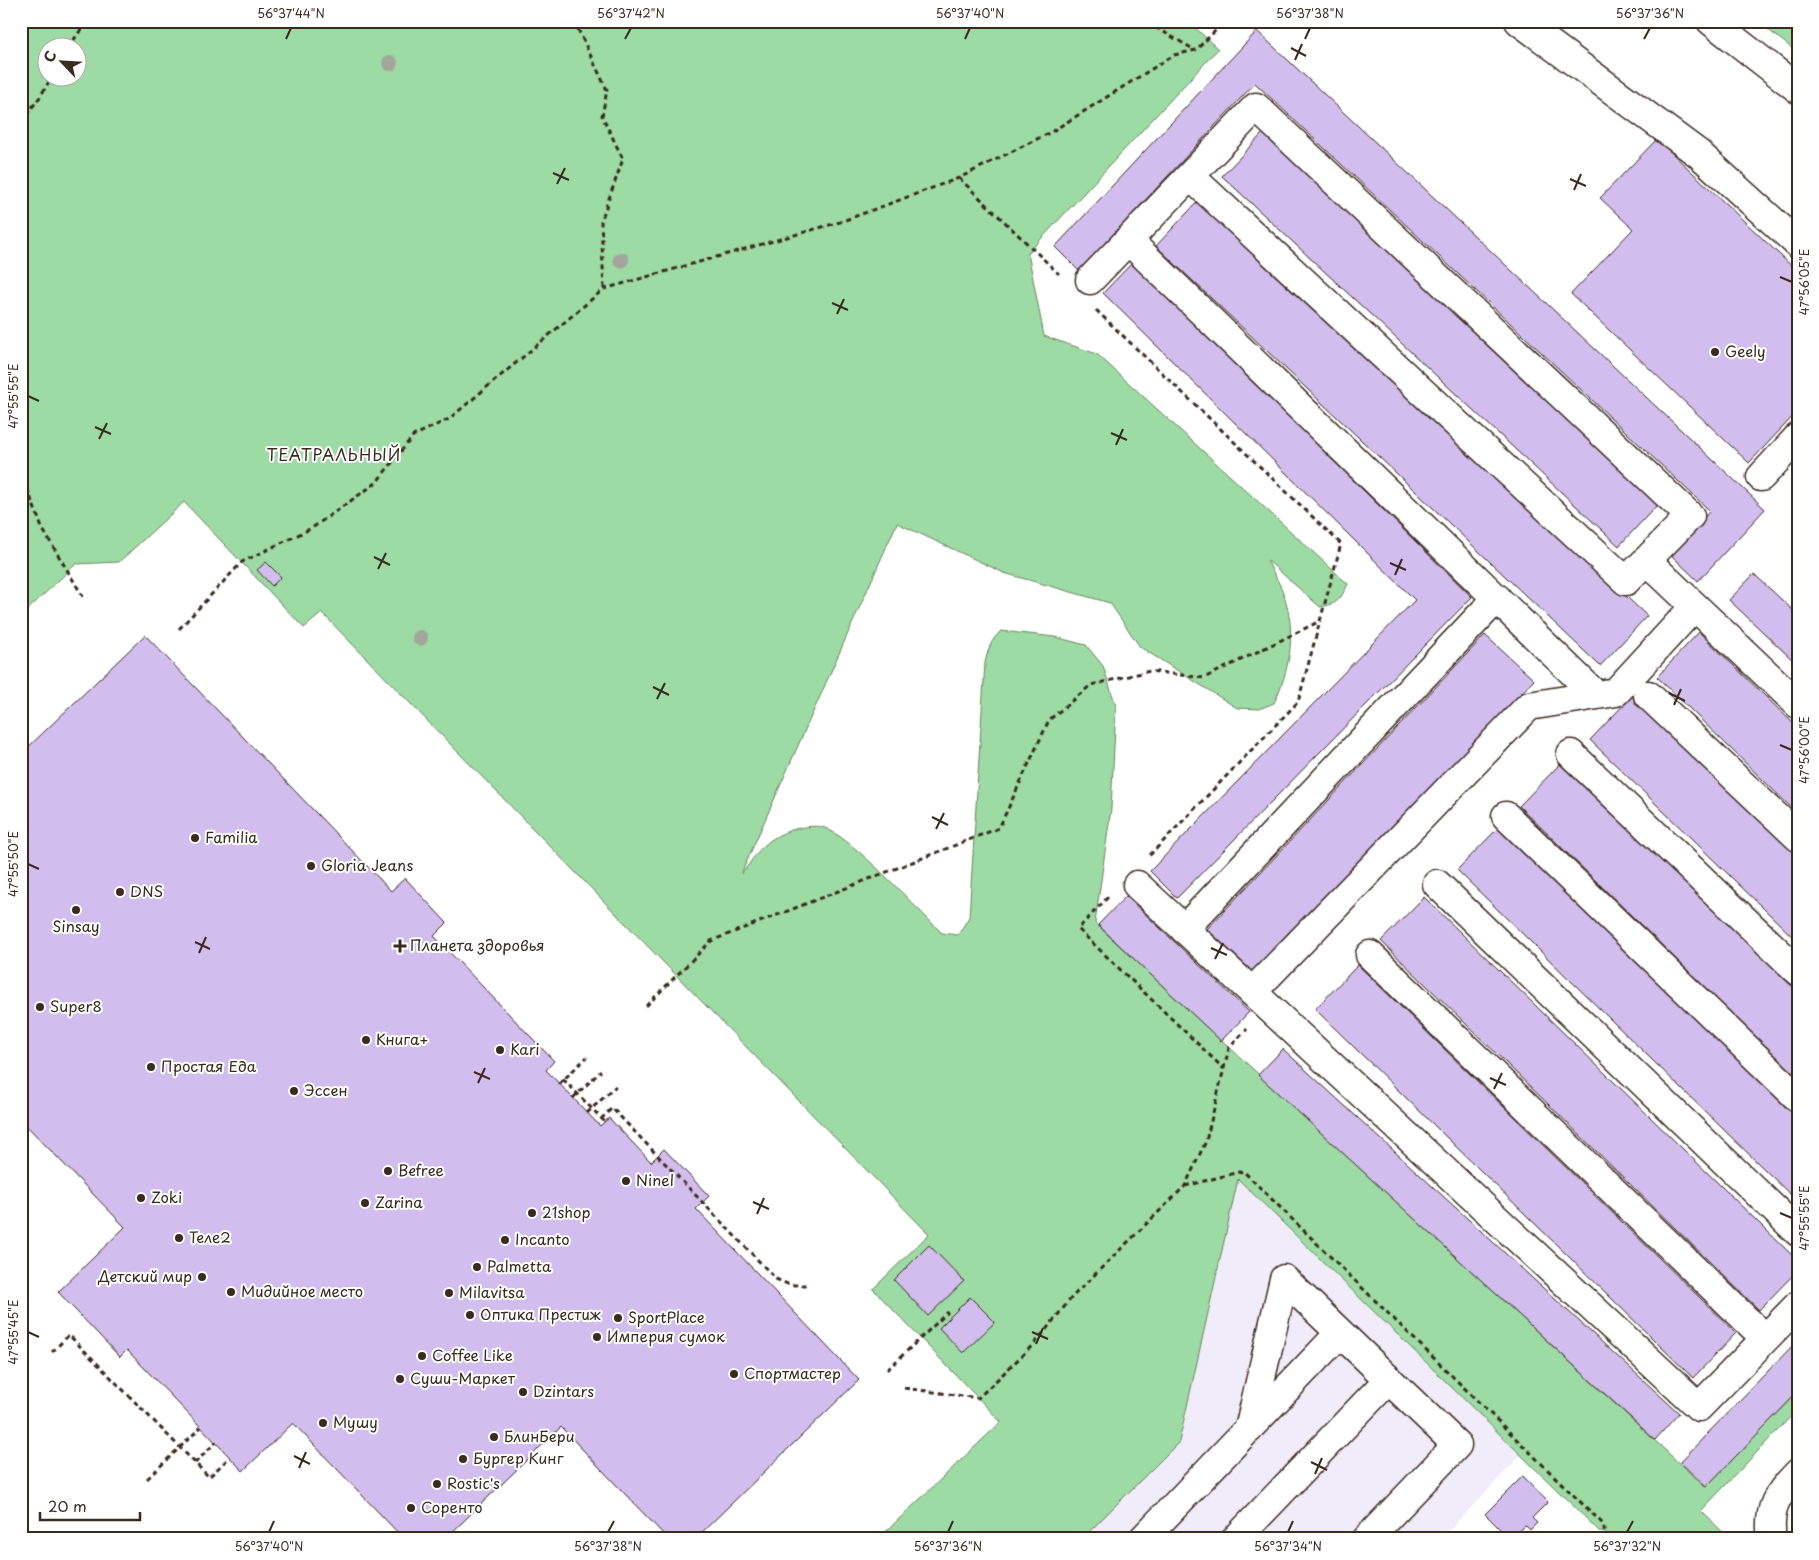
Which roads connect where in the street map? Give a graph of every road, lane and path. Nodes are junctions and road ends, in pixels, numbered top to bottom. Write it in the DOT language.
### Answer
graph roads {
  1 [pos="87,21"];
  2 [pos="574,21"];
  3 [pos="1149,21"];
  4 [pos="1225,21"];
  5 [pos="1519,21"];
  6 [pos="1711,21"];
  7 [pos="75,38"];
  8 [pos="1196,50"];
  9 [pos="45,88"];
  10 [pos="1798,89"];
  11 [pos="21,122"];
  12 [pos="1190,176"];
  13 [pos="959,178"];
  14 [pos="1128,240"];
  15 [pos="1798,244"];
  16 [pos="1060,275"];
  17 [pos="1090,280"];
  18 [pos="604,290"];
  19 [pos="1096,309"];
  20 [pos="1798,437"];
  21 [pos="21,472"];
  22 [pos="1761,476"];
  23 [pos="25,482"];
  24 [pos="21,493"];
  25 [pos="1647,561"];
  26 [pos="1497,598"];
  27 [pos="85,600"];
  28 [pos="1694,606"];
  29 [pos="1320,620"];
  30 [pos="179,629"];
  31 [pos="1596,695"];
  32 [pos="1648,695"];
  33 [pos="1798,704"];
  34 [pos="1571,754"];
  35 [pos="1506,816"];
  36 [pos="1798,837"];
  37 [pos="1146,858"];
  38 [pos="1437,884"];
  39 [pos="1124,889"];
  40 [pos="1184,929"];
  41 [pos="1370,954"];
  42 [pos="1798,972"];
  43 [pos="1260,1000"];
  44 [pos="646,1006"];
  45 [pos="588,1057"];
  46 [pos="1224,1070"];
  47 [pos="601,1071"];
  48 [pos="563,1080"];
  49 [pos="559,1084"];
  50 [pos="616,1086"];
  51 [pos="578,1094"];
  52 [pos="573,1098"];
  53 [pos="1798,1098"];
  54 [pos="592,1109"];
  55 [pos="587,1113"];
  56 [pos="601,1119"];
  57 [pos="605,1122"];
  58 [pos="1185,1186"];
  59 [pos="1798,1232"];
  60 [pos="806,1285"];
  61 [pos="1798,1305"];
  62 [pos="948,1312"];
  63 [pos="1340,1333"];
  64 [pos="1766,1338"];
  65 [pos="52,1352"];
  66 [pos="887,1370"];
  67 [pos="1388,1379"];
  68 [pos="904,1388"];
  69 [pos="201,1427"];
  70 [pos="1248,1429"];
  71 [pos="216,1442"];
  72 [pos="180,1448"];
  73 [pos="230,1457"];
  74 [pos="194,1463"];
  75 [pos="1798,1472"];
  76 [pos="147,1479"];
  77 [pos="1144,1539"];
  78 [pos="1236,1539"];
  79 [pos="1367,1539"];
  80 [pos="1606,1539"];
  81 [pos="1772,1539"];
  1 -- 7 [label="path"];
  2 -- 18 [label="path"];
  3 -- 8 [label="path"];
  4 -- 8 [label="path"];
  5 -- 15 [label="main road"];
  6 -- 10 [label="main road"];
  8 -- 13 [label="path"];
  9 -- 11 [label="path"];
  12 -- 14 [label="main road"];
  12 -- 25 [label="main road"];
  12 -- 25 [label="main road"];
  13 -- 16 [label="path"];
  13 -- 18 [label="path"];
  14 -- 17 [label="main road"];
  14 -- 26 [label="main road"];
  18 -- 30 [label="path"];
  19 -- 29 [label="path"];
  20 -- 22 [label="main road"];
  21 -- 23 [label="path"];
  23 -- 24 [label="path"];
  23 -- 27 [label="path"];
  25 -- 28 [label="main road"];
  26 -- 31 [label="main road"];
  26 -- 40 [label="main road"];
  28 -- 31 [label="main road"];
  28 -- 33 [label="main road"];
  29 -- 37 [label="path"];
  29 -- 44 [label="path"];
  31 -- 43 [label="main road"];
  32 -- 36 [label="main road"];
  34 -- 42 [label="main road"];
  35 -- 53 [label="main road"];
  38 -- 59 [label="main road"];
  39 -- 40 [label="main road"];
  39 -- 46 [label="path"];
  40 -- 43 [label="main road"];
  41 -- 64 [label="main road"];
  43 -- 46 [label="path"];
  43 -- 64 [label="main road"];
  45 -- 48 [label="path"];
  46 -- 58 [label="path"];
  47 -- 51 [label="path"];
  48 -- 49 [label="path"];
  48 -- 51 [label="path"];
  50 -- 54 [label="path"];
  51 -- 52 [label="path"];
  51 -- 54 [label="path"];
  54 -- 55 [label="path"];
  54 -- 56 [label="path"];
  56 -- 57 [label="path"];
  56 -- 60 [label="path"];
  58 -- 68 [label="path"];
  58 -- 80 [label="path"];
  61 -- 64 [label="main road"];
  62 -- 66 [label="path"];
  63 -- 67 [label="main road"];
  63 -- 70 [label="main road"];
  63 -- 70 [label="main road"];
  65 -- 72 [label="path"];
  67 -- 78 [label="main road"];
  67 -- 79 [label="main road"];
  69 -- 72 [label="path"];
  70 -- 77 [label="main road"];
  71 -- 74 [label="path"];
  72 -- 74 [label="path"];
  72 -- 76 [label="path"];
  73 -- 74 [label="path"];
  75 -- 81 [label="main road"];
}
